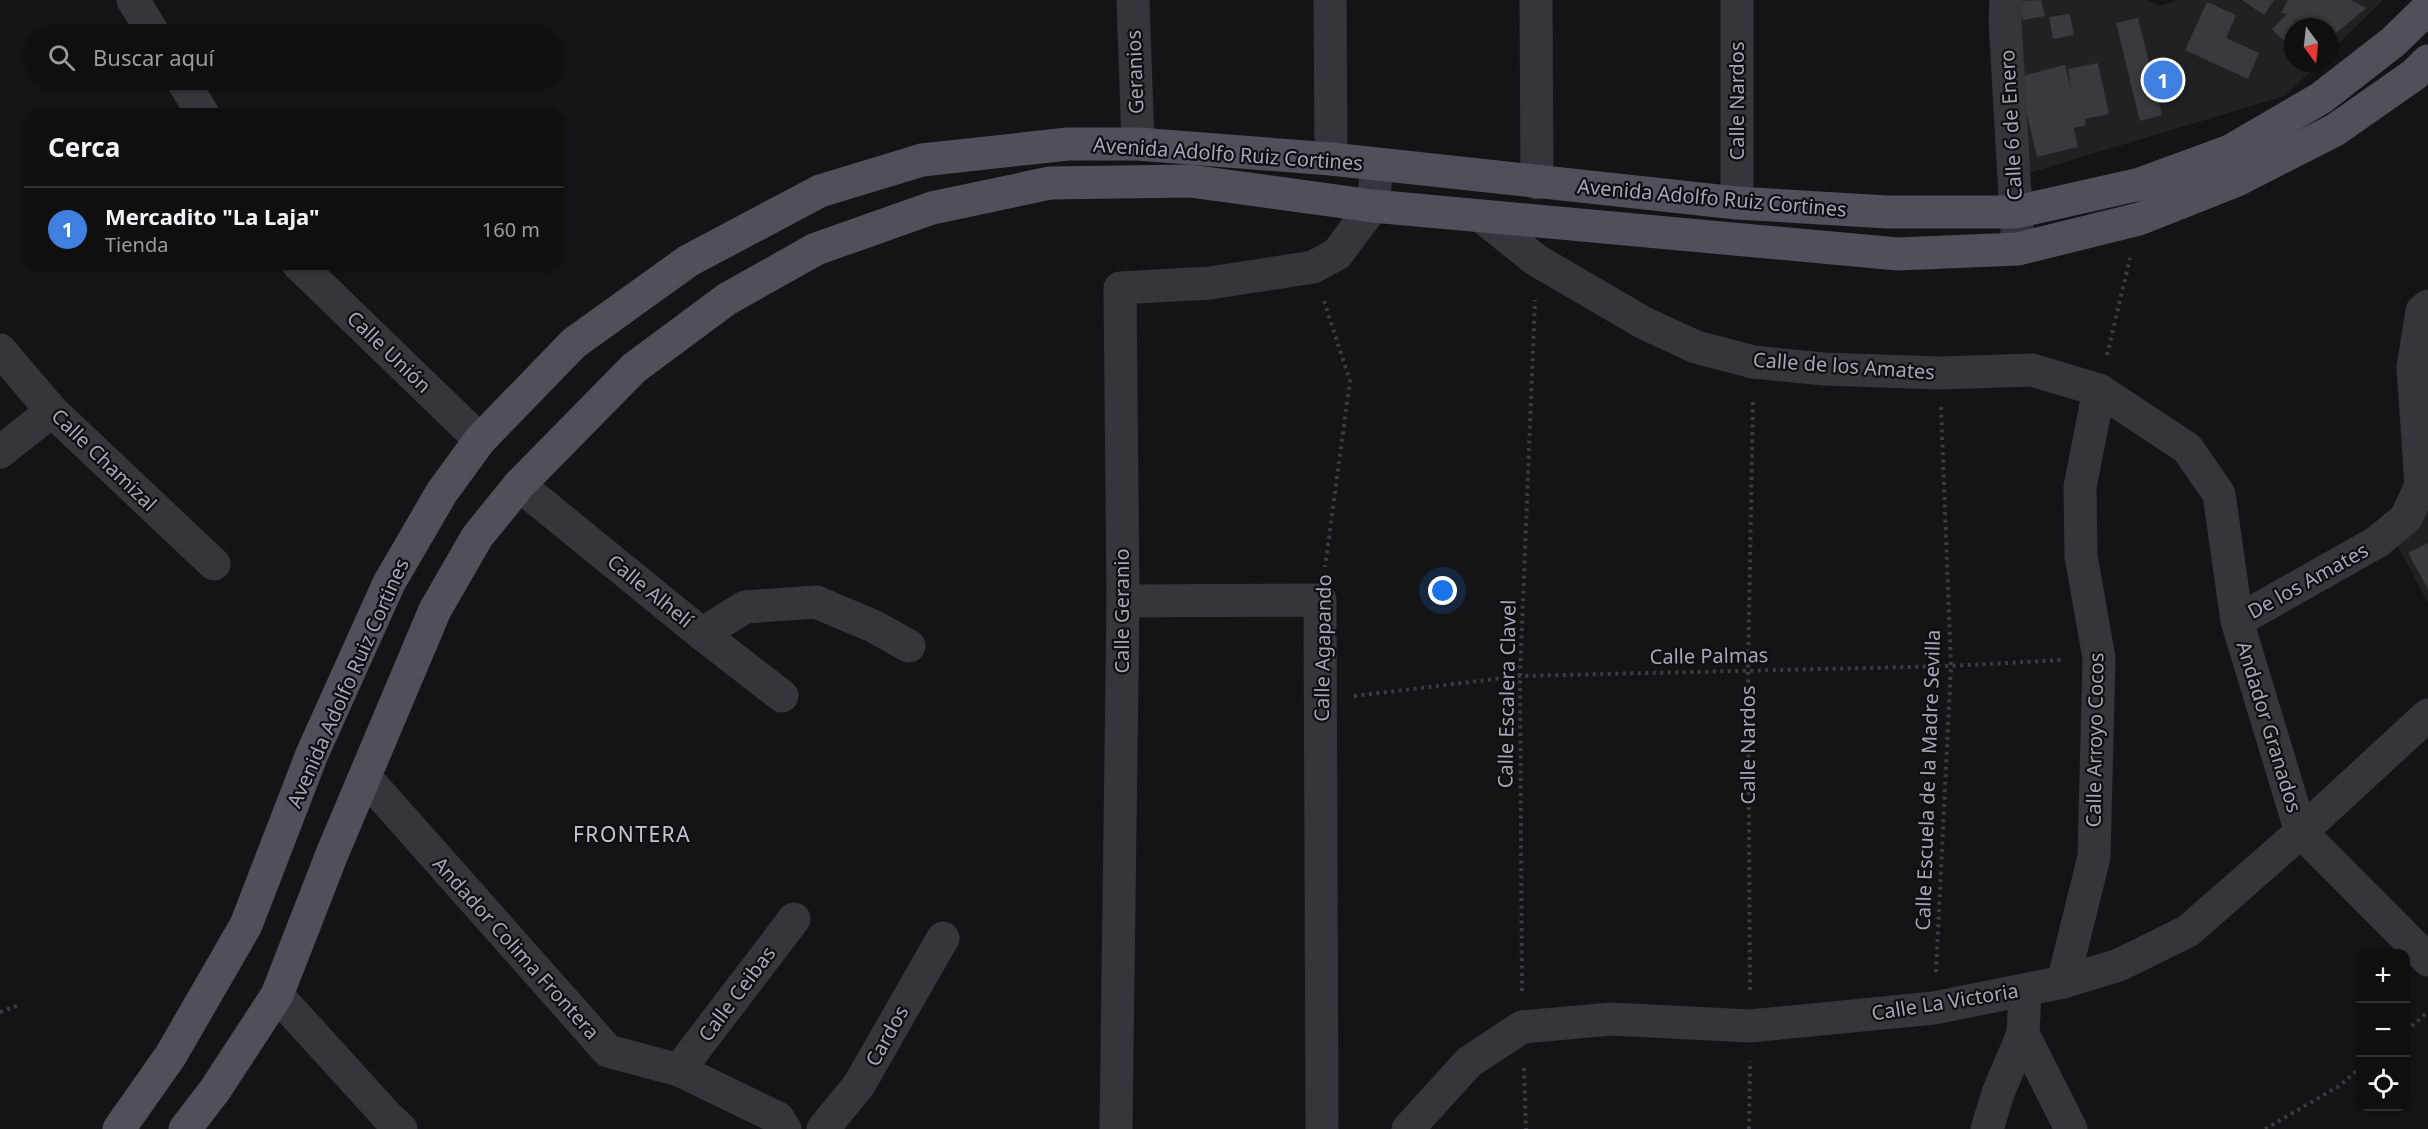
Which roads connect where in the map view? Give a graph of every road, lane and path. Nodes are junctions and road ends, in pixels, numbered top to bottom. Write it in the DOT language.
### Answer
graph roads {
  1 [pos="133,0"];
  2 [pos="1133,0"];
  3 [pos="1330,0"];
  4 [pos="1536,0"];
  5 [pos="1737,0"];
  6 [pos="2006,0"];
  7 [pos="2428,8"];
  8 [pos="148,24"];
  9 [pos="2428,61"];
  10 [pos="188,90"];
  11 [pos="199,108"];
  12 [pos="1138,144"];
  13 [pos="1331,159"];
  14 [pos="1377,165"];
  15 [pos="1537,183"];
  16 [pos="1737,203"];
  17 [pos="1373,206"];
  18 [pos="2016,212"];
  19 [pos="1481,216"];
  20 [pos="2139,219"];
  21 [pos="2018,249"];
  22 [pos="1536,260"];
  23 [pos="1313,267"];
  24 [pos="304,270"];
  25 [pos="2428,306"];
  26 [pos="0,350"];
  27 [pos="1753,362"];
  28 [pos="1940,373"];
  29 [pos="2099,390"];
  30 [pos="52,411"];
  31 [pos="480,440"];
  32 [pos="0,452"];
  33 [pos="519,485"];
  34 [pos="214,564"];
  35 [pos="1320,600"];
  36 [pos="1123,601"];
  37 [pos="2237,621"];
  38 [pos="702,634"];
  39 [pos="909,646"];
  40 [pos="2099,658"];
  41 [pos="1951,666"];
  42 [pos="1748,670"];
  43 [pos="1520,676"];
  44 [pos="782,696"];
  45 [pos="1322,700"];
  46 [pos="2428,715"];
  47 [pos="366,778"];
  48 [pos="2301,832"];
  49 [pos="794,919"];
  50 [pos="943,938"];
  51 [pos="2423,945"];
  52 [pos="2063,982"];
  53 [pos="2025,991"];
  54 [pos="277,995"];
  55 [pos="17,1006"];
  56 [pos="1934,1008"];
  57 [pos="0,1012"];
  58 [pos="2428,1012"];
  59 [pos="1750,1026"];
  60 [pos="1522,1027"];
  61 [pos="2410,1028"];
  62 [pos="2024,1034"];
  63 [pos="679,1070"];
  64 [pos="2356,1072"];
  65 [pos="119,1129"];
  66 [pos="184,1129"];
  67 [pos="401,1129"];
  68 [pos="785,1129"];
  69 [pos="823,1129"];
  70 [pos="1116,1129"];
  71 [pos="1322,1129"];
  72 [pos="1408,1129"];
  73 [pos="1526,1129"];
  74 [pos="1749,1129"];
  75 [pos="1987,1129"];
  76 [pos="2071,1129"];
  77 [pos="2265,1129"];
  1 -- 8 [label="street"];
  2 -- 12 [label="street, Geranios"];
  3 -- 13 [label="street"];
  4 -- 15 [label="street"];
  5 -- 16 [label="street, Calle Nardos"];
  6 -- 18 [label="street, Calle 6 de Enero"];
  7 -- 18 [label="main road, Avenida Adolfo Ruiz Cortines"];
  9 -- 20 [label="main road, Avenida Adolfo Ruiz Cortines"];
  10 -- 11 [label="street"];
  12 -- 13 [label="main road, Avenida Adolfo Ruiz Cortines"];
  12 -- 31 [label="main road, Avenida Adolfo Ruiz Cortines"];
  13 -- 14 [label="main road, Avenida Adolfo Ruiz Cortines"];
  14 -- 15 [label="main road, Avenida Adolfo Ruiz Cortines"];
  14 -- 17 [label="street"];
  15 -- 16 [label="main road, Avenida Adolfo Ruiz Cortines"];
  16 -- 18 [label="main road, Avenida Adolfo Ruiz Cortines"];
  17 -- 19 [label="main road, Avenida Adolfo Ruiz Cortines"];
  17 -- 23 [label="street"];
  17 -- 33 [label="main road, Avenida Adolfo Ruiz Cortines"];
  18 -- 21 [label="street, Calle 6 de Enero"];
  19 -- 21 [label="main road, Avenida Adolfo Ruiz Cortines"];
  19 -- 22 [label="street, Calle de los Amates"];
  20 -- 21 [label="main road, Avenida Adolfo Ruiz Cortines"];
  20 -- 29 [label="path"];
  22 -- 27 [label="street, Calle de los Amates"];
  22 -- 43 [label="path, Calle Escalera Clavel"];
  23 -- 35 [label="path, Calle Agapando"];
  23 -- 36 [label="street, Calle Geranio"];
  24 -- 31 [label="street, Calle Unión"];
  25 -- 37 [label="street, De los Amates"];
  26 -- 30 [label="street, Calle Chamizal"];
  27 -- 28 [label="street, Calle de los Amates"];
  27 -- 42 [label="path, Calle Nardos"];
  28 -- 29 [label="street, Calle de los Amates"];
  28 -- 41 [label="path, Calle Escuela de la Madre Sevilla"];
  29 -- 37 [label="street, De los Amates"];
  29 -- 40 [label="street, Calle Arroyo Cocos"];
  30 -- 32 [label="street"];
  30 -- 34 [label="street, Calle Chamizal"];
  31 -- 65 [label="main road, Avenida Adolfo Ruiz Cortines"];
  33 -- 38 [label="street, Calle Alhelí"];
  33 -- 47 [label="main road, Avenida Adolfo Ruiz Cortines"];
  35 -- 36 [label="street"];
  35 -- 45 [label="street, Calle Agapando"];
  36 -- 70 [label="street, Calle Geranio"];
  37 -- 48 [label="street, Andador Granados"];
  38 -- 39 [label="street"];
  38 -- 44 [label="street, Calle Alhelí"];
  40 -- 41 [label="path, Calle Palmas"];
  40 -- 52 [label="street, Calle Arroyo Cocos"];
  41 -- 42 [label="path, Calle Palmas"];
  41 -- 56 [label="path, Calle Escuela de la Madre Sevilla"];
  42 -- 43 [label="path, Calle Palmas"];
  42 -- 59 [label="path, Calle Nardos"];
  43 -- 45 [label="path, Calle Palmas"];
  43 -- 60 [label="path, Calle Escalera Clavel"];
  45 -- 71 [label="street, Calle Agapando"];
  46 -- 48 [label="street, Calle La Victoria"];
  47 -- 54 [label="main road, Avenida Adolfo Ruiz Cortines"];
  47 -- 63 [label="street, Andador Colima Frontera"];
  48 -- 51 [label="street"];
  48 -- 52 [label="street, Calle La Victoria"];
  49 -- 63 [label="street, Calle Ceibas"];
  50 -- 69 [label="street, Cardos"];
  52 -- 53 [label="street, Calle La Victoria"];
  53 -- 56 [label="street, Calle La Victoria"];
  53 -- 62 [label="street"];
  54 -- 66 [label="main road, Avenida Adolfo Ruiz Cortines"];
  54 -- 67 [label="street"];
  55 -- 57 [label="path"];
  56 -- 59 [label="street, Calle La Victoria"];
  58 -- 61 [label="path"];
  59 -- 60 [label="street, Calle La Victoria"];
  59 -- 74 [label="path, Calle Nardos"];
  60 -- 72 [label="street, Calle La Victoria"];
  60 -- 73 [label="path, Calle Escalera Clavel"];
  62 -- 75 [label="street"];
  62 -- 76 [label="street"];
  63 -- 68 [label="street, Andador Colima Frontera"];
  64 -- 77 [label="path"];
}
